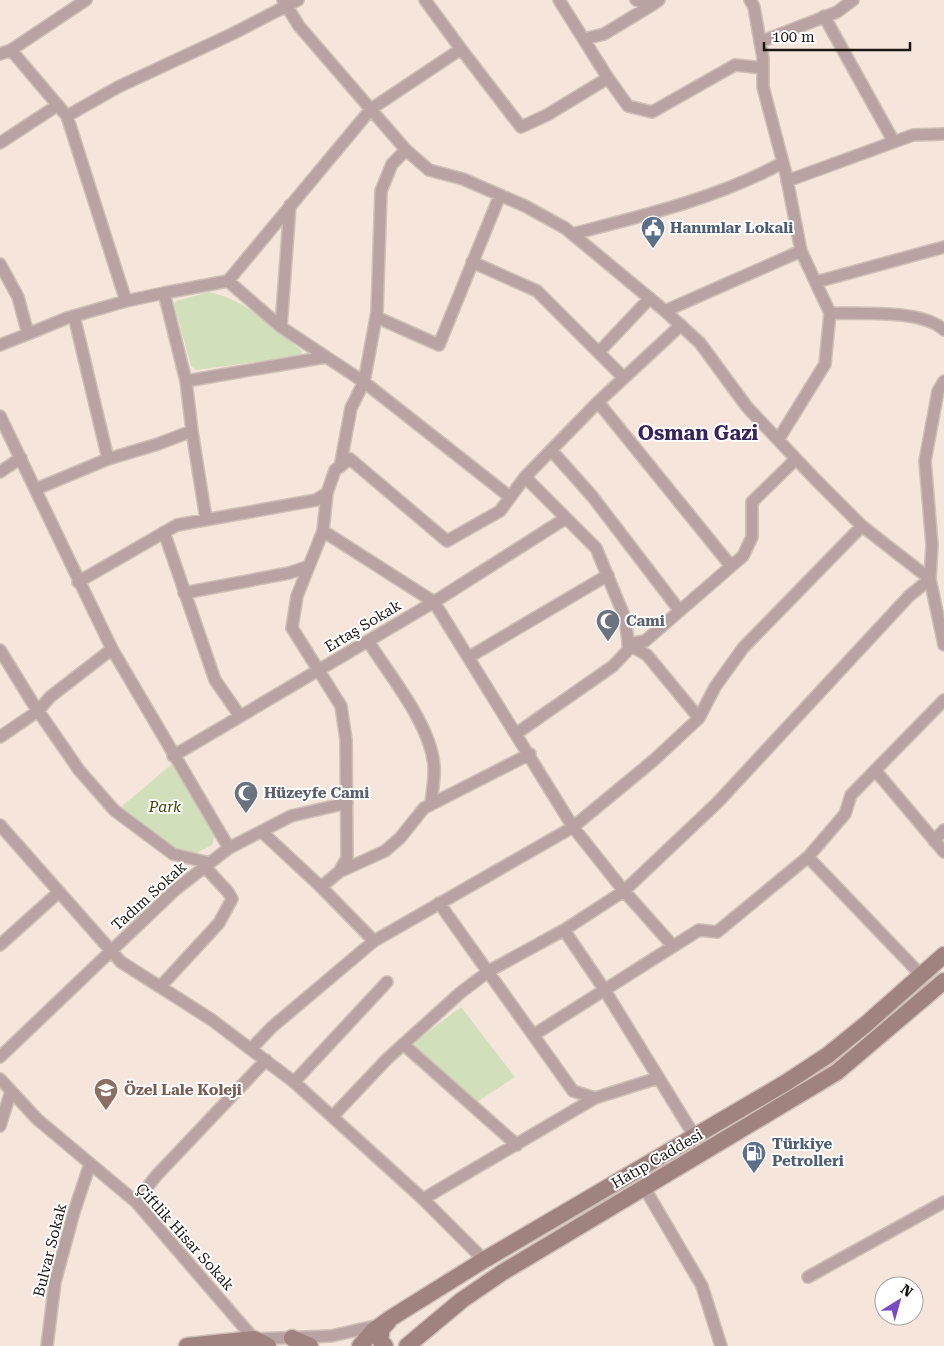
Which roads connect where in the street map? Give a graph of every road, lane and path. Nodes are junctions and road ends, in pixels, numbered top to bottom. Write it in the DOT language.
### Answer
graph roads {
  1 [pos="86,0"];
  2 [pos="298,0"];
  3 [pos="425,0"];
  4 [pos="558,0"];
  5 [pos="636,0"];
  6 [pos="750,0"];
  7 [pos="853,0"];
  8 [pos="656,2"];
  9 [pos="285,3"];
  10 [pos="824,16"];
  11 [pos="584,40"];
  12 [pos="760,42"];
  13 [pos="461,49"];
  14 [pos="12,50"];
  15 [pos="0,54"];
  16 [pos="763,68"];
  17 [pos="608,78"];
  18 [pos="58,105"];
  19 [pos="371,109"];
  20 [pos="67,116"];
  21 [pos="944,134"];
  22 [pos="894,142"];
  23 [pos="0,143"];
  24 [pos="406,150"];
  25 [pos="782,163"];
  26 [pos="787,181"];
  27 [pos="500,195"];
  28 [pos="290,206"];
  29 [pos="572,234"];
  30 [pos="944,247"];
  31 [pos="801,251"];
  32 [pos="472,262"];
  33 [pos="0,264"];
  34 [pos="228,281"];
  35 [pos="816,282"];
  36 [pos="164,293"];
  37 [pos="650,298"];
  38 [pos="126,300"];
  39 [pos="665,311"];
  40 [pos="830,313"];
  41 [pos="74,316"];
  42 [pos="376,317"];
  43 [pos="681,325"];
  44 [pos="281,327"];
  45 [pos="944,330"];
  46 [pos="28,334"];
  47 [pos="0,345"];
  48 [pos="599,352"];
  49 [pos="326,357"];
  50 [pos="624,378"];
  51 [pos="186,381"];
  52 [pos="944,381"];
  53 [pos="364,382"];
  54 [pos="598,402"];
  55 [pos="0,416"];
  56 [pos="938,420"];
  57 [pos="192,430"];
  58 [pos="778,440"];
  59 [pos="550,450"];
  60 [pos="21,458"];
  61 [pos="796,458"];
  62 [pos="108,459"];
  63 [pos="340,467"];
  64 [pos="0,472"];
  65 [pos="525,476"];
  66 [pos="36,489"];
  67 [pos="328,493"];
  68 [pos="510,497"];
  69 [pos="566,518"];
  70 [pos="206,519"];
  71 [pos="862,526"];
  72 [pos="323,530"];
  73 [pos="164,532"];
  74 [pos="309,566"];
  75 [pos="731,566"];
  76 [pos="608,575"];
  77 [pos="930,579"];
  78 [pos="78,582"];
  79 [pos="184,594"];
  80 [pos="434,602"];
  81 [pos="680,612"];
  82 [pos="368,641"];
  83 [pos="628,644"];
  84 [pos="944,645"];
  85 [pos="112,649"];
  86 [pos="0,650"];
  87 [pos="469,657"];
  88 [pos="317,671"];
  89 [pos="944,700"];
  90 [pos="38,711"];
  91 [pos="240,716"];
  92 [pos="699,718"];
  93 [pos="517,733"];
  94 [pos="0,738"];
  95 [pos="530,754"];
  96 [pos="173,756"];
  97 [pos="875,770"];
  98 [pos="347,803"];
  99 [pos="431,804"];
  100 [pos="0,825"];
  101 [pos="573,827"];
  102 [pos="944,830"];
  103 [pos="262,832"];
  104 [pos="934,841"];
  105 [pos="229,848"];
  106 [pos="944,852"];
  107 [pos="808,857"];
  108 [pos="207,865"];
  109 [pos="339,872"];
  110 [pos="321,887"];
  111 [pos="624,891"];
  112 [pos="59,892"];
  113 [pos="439,904"];
  114 [pos="564,930"];
  115 [pos="374,941"];
  116 [pos="0,944"];
  117 [pos="673,946"];
  118 [pos="110,951"];
  119 [pos="944,956"];
  120 [pos="489,971"];
  121 [pos="922,976"];
  122 [pos="944,981"];
  123 [pos="387,982"];
  124 [pos="160,987"];
  125 [pos="604,989"];
  126 [pos="534,1034"];
  127 [pos="403,1044"];
  128 [pos="252,1049"];
  129 [pos="0,1057"];
  130 [pos="266,1060"];
  131 [pos="658,1078"];
  132 [pos="0,1079"];
  133 [pos="294,1082"];
  134 [pos="11,1091"];
  135 [pos="595,1098"];
  136 [pos="333,1116"];
  137 [pos="0,1126"];
  138 [pos="695,1137"];
  139 [pos="517,1145"];
  140 [pos="90,1164"];
  141 [pos="644,1187"];
  142 [pos="423,1199"];
  143 [pos="136,1202"];
  144 [pos="944,1202"];
  145 [pos="484,1260"];
  146 [pos="808,1277"];
  147 [pos="386,1322"];
  148 [pos="292,1338"];
  149 [pos="261,1344"];
  150 [pos="47,1346"];
  151 [pos="187,1346"];
  152 [pos="310,1346"];
  153 [pos="360,1346"];
  154 [pos="385,1346"];
  155 [pos="407,1346"];
  156 [pos="721,1346"];
  1 -- 14 [label="street"];
  2 -- 9 [label="street"];
  3 -- 13 [label="street"];
  4 -- 11 [label="street"];
  5 -- 8 [label="street"];
  6 -- 12 [label="street"];
  7 -- 10 [label="street"];
  8 -- 11 [label="street"];
  9 -- 19 [label="street"];
  9 -- 20 [label="street"];
  10 -- 12 [label="street"];
  10 -- 22 [label="street"];
  11 -- 17 [label="street"];
  12 -- 16 [label="street"];
  13 -- 17 [label="street"];
  13 -- 19 [label="street"];
  14 -- 15 [label="street"];
  14 -- 18 [label="street"];
  16 -- 17 [label="street"];
  16 -- 25 [label="street"];
  18 -- 20 [label="street"];
  18 -- 23 [label="street"];
  19 -- 24 [label="street"];
  19 -- 28 [label="street"];
  20 -- 38 [label="street"];
  21 -- 22 [label="street"];
  22 -- 26 [label="street"];
  24 -- 27 [label="street"];
  24 -- 42 [label="street"];
  25 -- 26 [label="street"];
  25 -- 29 [label="street"];
  26 -- 31 [label="street"];
  27 -- 29 [label="street"];
  27 -- 32 [label="street"];
  28 -- 34 [label="street"];
  28 -- 44 [label="street"];
  29 -- 37 [label="street"];
  30 -- 35 [label="street"];
  31 -- 35 [label="street"];
  31 -- 39 [label="street"];
  32 -- 42 [label="street"];
  32 -- 48 [label="street"];
  33 -- 46 [label="street"];
  34 -- 36 [label="street"];
  34 -- 44 [label="street"];
  35 -- 40 [label="street"];
  36 -- 38 [label="street"];
  36 -- 51 [label="street"];
  37 -- 39 [label="street"];
  37 -- 48 [label="street"];
  38 -- 41 [label="street"];
  39 -- 43 [label="street"];
  40 -- 45 [label="street"];
  40 -- 58 [label="street"];
  41 -- 46 [label="street"];
  41 -- 62 [label="street"];
  42 -- 53 [label="street"];
  43 -- 50 [label="street"];
  43 -- 58 [label="street"];
  44 -- 49 [label="street"];
  46 -- 47 [label="street"];
  48 -- 50 [label="street"];
  49 -- 51 [label="street"];
  49 -- 53 [label="street"];
  50 -- 54 [label="street"];
  51 -- 57 [label="street"];
  52 -- 56 [label="street"];
  53 -- 63 [label="street"];
  53 -- 68 [label="street"];
  54 -- 59 [label="street"];
  54 -- 75 [label="street"];
  55 -- 60 [label="street"];
  56 -- 77 [label="street"];
  57 -- 62 [label="street"];
  57 -- 70 [label="street"];
  58 -- 61 [label="street"];
  59 -- 65 [label="street"];
  59 -- 81 [label="street"];
  60 -- 64 [label="street"];
  60 -- 66 [label="street"];
  61 -- 71 [label="street"];
  61 -- 75 [label="street"];
  62 -- 66 [label="street"];
  63 -- 67 [label="street"];
  63 -- 68 [label="street"];
  65 -- 68 [label="street"];
  65 -- 69 [label="street"];
  66 -- 78 [label="street"];
  67 -- 70 [label="street"];
  67 -- 72 [label="street"];
  69 -- 76 [label="street"];
  69 -- 80 [label="street, Ertaş Sokak"];
  70 -- 73 [label="street"];
  71 -- 77 [label="street"];
  71 -- 92 [label="street"];
  72 -- 74 [label="street"];
  72 -- 80 [label="street"];
  73 -- 78 [label="street"];
  73 -- 79 [label="street"];
  74 -- 79 [label="street"];
  74 -- 88 [label="street"];
  75 -- 81 [label="street"];
  76 -- 83 [label="street"];
  76 -- 87 [label="street"];
  77 -- 84 [label="street"];
  77 -- 111 [label="street"];
  78 -- 85 [label="street"];
  79 -- 91 [label="street"];
  80 -- 82 [label="street, Ertaş Sokak"];
  80 -- 87 [label="street"];
  81 -- 83 [label="street"];
  82 -- 88 [label="street, Ertaş Sokak"];
  82 -- 99 [label="street"];
  83 -- 92 [label="street"];
  83 -- 93 [label="street"];
  85 -- 90 [label="street"];
  85 -- 96 [label="street"];
  86 -- 90 [label="street"];
  87 -- 93 [label="street"];
  88 -- 91 [label="street, Ertaş Sokak"];
  88 -- 98 [label="street"];
  89 -- 97 [label="street"];
  90 -- 94 [label="street"];
  90 -- 108 [label="street"];
  91 -- 96 [label="street, Ertaş Sokak"];
  92 -- 101 [label="street"];
  93 -- 95 [label="street"];
  95 -- 99 [label="street"];
  95 -- 101 [label="street"];
  96 -- 105 [label="street"];
  97 -- 104 [label="street"];
  97 -- 107 [label="street"];
  98 -- 103 [label="street, Tadım Sokak"];
  98 -- 109 [label="street"];
  99 -- 109 [label="street"];
  100 -- 112 [label="street"];
  101 -- 111 [label="street"];
  101 -- 113 [label="street"];
  102 -- 104 [label="street"];
  103 -- 105 [label="street, Tadım Sokak"];
  103 -- 110 [label="street"];
  104 -- 106 [label="street"];
  105 -- 108 [label="street, Tadım Sokak"];
  107 -- 117 [label="street"];
  107 -- 121 [label="street"];
  108 -- 118 [label="street, Tadım Sokak"];
  108 -- 124 [label="street"];
  109 -- 110 [label="street"];
  110 -- 115 [label="street"];
  111 -- 114 [label="street"];
  111 -- 117 [label="street"];
  112 -- 116 [label="street"];
  112 -- 118 [label="street"];
  113 -- 115 [label="street"];
  113 -- 120 [label="street"];
  114 -- 120 [label="street"];
  114 -- 125 [label="street"];
  115 -- 128 [label="street"];
  117 -- 125 [label="street"];
  118 -- 124 [label="street"];
  118 -- 129 [label="street, Tadım Sokak"];
  119 -- 121 [label="main road, Hatıp Caddesi"];
  120 -- 126 [label="street"];
  120 -- 127 [label="street"];
  121 -- 138 [label="main road, Hatıp Caddesi"];
  122 -- 141 [label="main road, Hatıp Caddesi"];
  123 -- 133 [label="street"];
  124 -- 128 [label="street"];
  125 -- 126 [label="street"];
  125 -- 131 [label="street"];
  126 -- 135 [label="street"];
  127 -- 136 [label="street"];
  127 -- 139 [label="street"];
  128 -- 130 [label="street"];
  130 -- 133 [label="street"];
  130 -- 143 [label="street"];
  131 -- 135 [label="street"];
  131 -- 138 [label="street"];
  132 -- 134 [label="street, Çiftlik Hisar Sokak"];
  133 -- 136 [label="street"];
  134 -- 137 [label="street"];
  134 -- 140 [label="street, Çiftlik Hisar Sokak"];
  135 -- 139 [label="street"];
  136 -- 142 [label="street"];
  138 -- 145 [label="main road, Hatıp Caddesi"];
  139 -- 142 [label="street"];
  140 -- 143 [label="street, Çiftlik Hisar Sokak"];
  140 -- 150 [label="street, Bulvar Sokak"];
  141 -- 155 [label="main road, Hatıp Caddesi"];
  141 -- 156 [label="street"];
  142 -- 145 [label="street"];
  143 -- 149 [label="street, Çiftlik Hisar Sokak"];
  144 -- 146 [label="street"];
  145 -- 147 [label="main road, Hatıp Caddesi"];
  147 -- 148 [label="street"];
  147 -- 153 [label="main road, Hatıp Caddesi"];
  147 -- 154 [label="main road"];
  148 -- 149 [label="street"];
  148 -- 152 [label="main road"];
  149 -- 151 [label="main road"];
}
